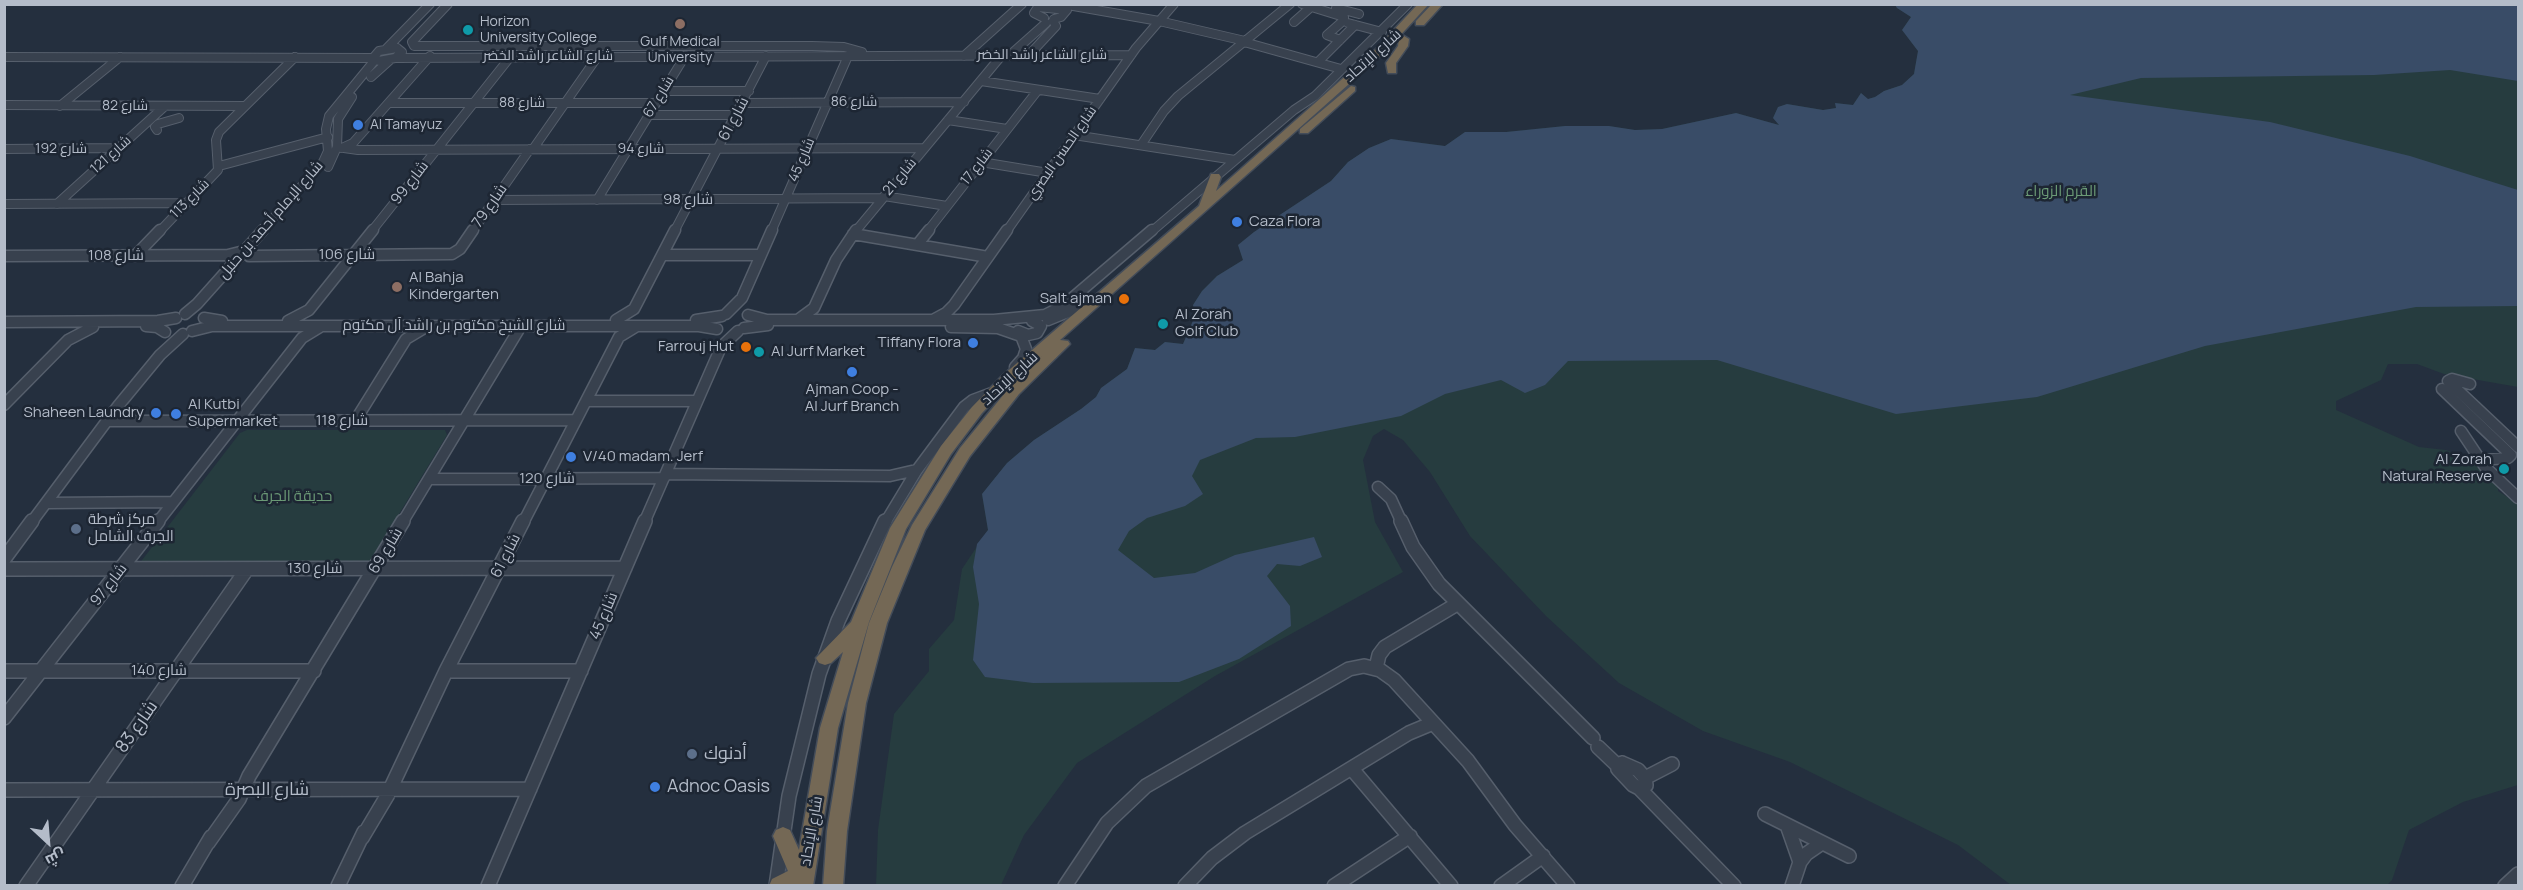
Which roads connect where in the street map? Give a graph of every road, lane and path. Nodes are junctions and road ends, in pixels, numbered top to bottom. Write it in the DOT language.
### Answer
graph roads {
  1 [pos="430,4"];
  2 [pos="1022,4"];
  3 [pos="1062,4"];
  4 [pos="1174,4"];
  5 [pos="1290,4"];
  6 [pos="1302,4"];
  7 [pos="1408,4"];
  8 [pos="1424,4"];
  9 [pos="1438,4"];
  10 [pos="443,6"];
  11 [pos="1093,7"];
  12 [pos="1311,7"];
  13 [pos="1330,10"];
  14 [pos="1358,10"];
  15 [pos="1159,21"];
  16 [pos="1298,21"];
  17 [pos="1343,21"];
  18 [pos="1354,25"];
  19 [pos="1382,32"];
  20 [pos="420,34"];
  21 [pos="406,39"];
  22 [pos="1404,39"];
  23 [pos="1340,40"];
  24 [pos="1244,41"];
  25 [pos="453,46"];
  26 [pos="638,46"];
  27 [pos="674,46"];
  28 [pos="724,46"];
  29 [pos="577,47"];
  30 [pos="401,50"];
  31 [pos="707,51"];
  32 [pos="617,52"];
  33 [pos="864,53"];
  34 [pos="431,54"];
  35 [pos="596,54"];
  36 [pos="687,54"];
  37 [pos="378,55"];
  38 [pos="1006,55"];
  39 [pos="1029,55"];
  40 [pos="1131,55"];
  41 [pos="511,56"];
  42 [pos="766,56"];
  43 [pos="848,56"];
  44 [pos="964,56"];
  45 [pos="4,57"];
  46 [pos="118,57"];
  47 [pos="295,57"];
  48 [pos="392,59"];
  49 [pos="1318,62"];
  50 [pos="1341,69"];
  51 [pos="1392,71"];
  52 [pos="981,81"];
  53 [pos="1038,90"];
  54 [pos="663,91"];
  55 [pos="749,91"];
  56 [pos="1100,99"];
  57 [pos="964,102"];
  58 [pos="389,103"];
  59 [pos="474,103"];
  60 [pos="565,103"];
  61 [pos="656,103"];
  62 [pos="743,103"];
  63 [pos="827,103"];
  64 [pos="4,105"];
  65 [pos="59,105"];
  66 [pos="165,106"];
  67 [pos="193,106"];
  68 [pos="245,106"];
  69 [pos="649,115"];
  70 [pos="736,115"];
  71 [pos="948,120"];
  72 [pos="1007,129"];
  73 [pos="157,130"];
  74 [pos="1074,135"];
  75 [pos="328,137"];
  76 [pos="1141,145"];
  77 [pos="355,146"];
  78 [pos="118,148"];
  79 [pos="340,148"];
  80 [pos="807,148"];
  81 [pos="924,148"];
  82 [pos="436,149"];
  83 [pos="531,149"];
  84 [pos="628,149"];
  85 [pos="718,149"];
  86 [pos="6,151"];
  87 [pos="333,159"];
  88 [pos="1235,160"];
  89 [pos="981,162"];
  90 [pos="219,166"];
  91 [pos="1048,173"];
  92 [pos="1215,177"];
  93 [pos="883,197"];
  94 [pos="785,199"];
  95 [pos="494,200"];
  96 [pos="597,200"];
  97 [pos="691,200"];
  98 [pos="186,203"];
  99 [pos="4,204"];
  100 [pos="57,204"];
  101 [pos="947,206"];
  102 [pos="1203,209"];
  103 [pos="853,234"];
  104 [pos="917,245"];
  105 [pos="247,253"];
  106 [pos="352,255"];
  107 [pos="444,255"];
  108 [pos="663,255"];
  109 [pos="761,255"];
  110 [pos="4,256"];
  111 [pos="135,256"];
  112 [pos="988,257"];
  113 [pos="232,258"];
  114 [pos="742,298"];
  115 [pos="1101,298"];
  116 [pos="954,305"];
  117 [pos="814,308"];
  118 [pos="634,309"];
  119 [pos="309,310"];
  120 [pos="746,314"];
  121 [pos="724,315"];
  122 [pos="181,316"];
  123 [pos="203,316"];
  124 [pos="797,320"];
  125 [pos="822,320"];
  126 [pos="933,320"];
  127 [pos="973,320"];
  128 [pos="994,320"];
  129 [pos="288,321"];
  130 [pos="312,321"];
  131 [pos="1032,321"];
  132 [pos="4,322"];
  133 [pos="638,323"];
  134 [pos="324,326"];
  135 [pos="401,326"];
  136 [pos="429,326"];
  137 [pos="521,326"];
  138 [pos="4,327"];
  139 [pos="66,327"];
  140 [pos="93,327"];
  141 [pos="616,328"];
  142 [pos="717,330"];
  143 [pos="741,330"];
  144 [pos="1008,330"];
  145 [pos="188,332"];
  146 [pos="300,332"];
  147 [pos="166,333"];
  148 [pos="406,339"];
  149 [pos="68,340"];
  150 [pos="721,347"];
  151 [pos="2470,384"];
  152 [pos="1002,385"];
  153 [pos="2442,389"];
  154 [pos="586,401"];
  155 [pos="697,401"];
  156 [pos="4,405"];
  157 [pos="118,406"];
  158 [pos="465,420"];
  159 [pos="576,420"];
  160 [pos="108,421"];
  161 [pos="237,421"];
  162 [pos="352,421"];
  163 [pos="2461,431"];
  164 [pos="2518,447"];
  165 [pos="2480,460"];
  166 [pos="917,470"];
  167 [pos="665,476"];
  168 [pos="890,476"];
  169 [pos="429,479"];
  170 [pos="546,479"];
  171 [pos="1378,487"];
  172 [pos="904,489"];
  173 [pos="2518,498"];
  174 [pos="173,502"];
  175 [pos="48,503"];
  176 [pos="4,559"];
  177 [pos="376,568"];
  178 [pos="500,568"];
  179 [pos="625,568"];
  180 [pos="4,569"];
  181 [pos="121,569"];
  182 [pos="247,569"];
  183 [pos="1457,604"];
  184 [pos="860,622"];
  185 [pos="825,658"];
  186 [pos="1376,668"];
  187 [pos="42,670"];
  188 [pos="4,671"];
  189 [pos="176,671"];
  190 [pos="314,671"];
  191 [pos="446,671"];
  192 [pos="581,671"];
  193 [pos="4,718"];
  194 [pos="1433,723"];
  195 [pos="1672,764"];
  196 [pos="1352,768"];
  197 [pos="1642,783"];
  198 [pos="390,785"];
  199 [pos="530,789"];
  200 [pos="4,790"];
  201 [pos="93,790"];
  202 [pos="240,790"];
  203 [pos="1765,814"];
  204 [pos="1787,825"];
  205 [pos="783,836"];
  206 [pos="1410,836"];
  207 [pos="1822,843"];
  208 [pos="1543,856"];
  209 [pos="1849,856"];
  210 [pos="1800,862"];
  211 [pos="2518,874"];
  212 [pos="801,884"];
  213 [pos="26,885"];
  214 [pos="182,885"];
  215 [pos="338,885"];
  216 [pos="488,885"];
  217 [pos="778,885"];
  218 [pos="833,885"];
  219 [pos="1065,885"];
  220 [pos="1185,885"];
  221 [pos="1334,885"];
  222 [pos="1451,885"];
  223 [pos="1501,885"];
  224 [pos="1568,885"];
  225 [pos="1734,885"];
  226 [pos="1791,885"];
  227 [pos="2505,885"];
  1 -- 37 [label="street, شارع الإمام أحمد بن حنبل"];
  2 -- 44 [label="street"];
  3 -- 11 [label="street"];
  4 -- 15 [label="street, شارع الحسن البصري"];
  5 -- 24 [label="street"];
  6 -- 12 [label="street"];
  7 -- 19 [label="street"];
  8 -- 102 [label="highway, شارع الإتحاد"];
  9 -- 22 [label="highway, شارع الإتحاد"];
  10 -- 20 [label="street"];
  10 -- 21 [label="street"];
  11 -- 15 [label="street"];
  12 -- 13 [label="street"];
  12 -- 16 [label="street"];
  13 -- 14 [label="street"];
  13 -- 17 [label="street"];
  14 -- 17 [label="street"];
  15 -- 24 [label="street"];
  15 -- 40 [label="street, شارع الحسن البصري"];
  17 -- 18 [label="street"];
  17 -- 23 [label="street"];
  18 -- 19 [label="street"];
  18 -- 23 [label="street"];
  19 -- 50 [label="street"];
  20 -- 21 [label="street"];
  20 -- 25 [label="street"];
  21 -- 30 [label="street"];
  22 -- 51 [label="highway"];
  22 -- 218 [label="highway, شارع الإتحاد"];
  23 -- 49 [label="street"];
  24 -- 49 [label="street"];
  24 -- 76 [label="street"];
  25 -- 29 [label="street"];
  25 -- 34 [label="street"];
  26 -- 27 [label="street"];
  26 -- 29 [label="street"];
  26 -- 32 [label="street"];
  27 -- 28 [label="street"];
  27 -- 36 [label="street"];
  28 -- 31 [label="street"];
  28 -- 33 [label="street"];
  29 -- 35 [label="street"];
  30 -- 34 [label="street, شارع الشاعر راشد الخضر"];
  30 -- 37 [label="street, شارع الشاعر راشد الخضر"];
  30 -- 48 [label="street, شارع الإمام أحمد بن حنبل"];
  31 -- 33 [label="street, شارع الشاعر راشد الخضر"];
  31 -- 36 [label="street, شارع الشاعر راشد الخضر"];
  32 -- 35 [label="street, شارع الشاعر راشد الخضر"];
  32 -- 36 [label="street, شارع الشاعر راشد الخضر"];
  33 -- 43 [label="street, شارع الشاعر راشد الخضر"];
  33 -- 44 [label="street, شارع الشاعر راشد الخضر"];
  34 -- 35 [label="street, شارع الشاعر راشد الخضر"];
  34 -- 41 [label="street, شارع الشاعر راشد الخضر"];
  34 -- 48 [label="street, شارع الشاعر راشد الخضر"];
  34 -- 58 [label="street"];
  35 -- 36 [label="street, شارع الشاعر راشد الخضر"];
  35 -- 41 [label="street, شارع الشاعر راشد الخضر"];
  35 -- 60 [label="street, شارع 79"];
  36 -- 42 [label="street, شارع الشاعر راشد الخضر"];
  36 -- 54 [label="street, شارع 67"];
  37 -- 47 [label="street"];
  37 -- 48 [label="street, شارع الشاعر راشد الخضر"];
  37 -- 75 [label="street, شارع الإمام أحمد بن حنبل"];
  38 -- 39 [label="street, شارع الشاعر راشد الخضر"];
  38 -- 39 [label="street, شارع 21"];
  38 -- 44 [label="street, شارع الشاعر راشد الخضر"];
  38 -- 52 [label="street, شارع 21"];
  39 -- 40 [label="street, شارع الشاعر راشد الخضر"];
  40 -- 56 [label="street, شارع الحسن البصري"];
  41 -- 59 [label="street, شارع 99"];
  42 -- 43 [label="street, شارع الشاعر راشد الخضر"];
  42 -- 55 [label="street, شارع 61"];
  43 -- 63 [label="street, شارع 45"];
  45 -- 46 [label="street"];
  46 -- 47 [label="street"];
  46 -- 65 [label="street"];
  47 -- 68 [label="street, شارع 113"];
  48 -- 79 [label="street, شارع الإمام أحمد بن حنبل"];
  49 -- 50 [label="street"];
  50 -- 88 [label="street"];
  52 -- 53 [label="street"];
  52 -- 57 [label="street, شارع 21"];
  53 -- 56 [label="street"];
  53 -- 72 [label="street, شارع 17"];
  54 -- 55 [label="street"];
  54 -- 61 [label="street, شارع 67"];
  55 -- 62 [label="street, شارع 61"];
  56 -- 74 [label="street, شارع الحسن البصري"];
  57 -- 63 [label="street, شارع 86"];
  57 -- 71 [label="street, شارع 21"];
  58 -- 59 [label="street, شارع 88"];
  58 -- 77 [label="street"];
  59 -- 60 [label="street, شارع 88"];
  59 -- 82 [label="street, شارع 99"];
  60 -- 61 [label="street, شارع 88"];
  60 -- 83 [label="street, شارع 79"];
  61 -- 69 [label="street, شارع 67"];
  62 -- 63 [label="street, شارع 86"];
  62 -- 70 [label="street, شارع 61"];
  63 -- 80 [label="street, شارع 45"];
  64 -- 65 [label="street, شارع 82"];
  65 -- 66 [label="street, شارع 82"];
  66 -- 67 [label="street, شارع 82"];
  66 -- 78 [label="street, شارع 121"];
  67 -- 68 [label="street, شارع 82"];
  67 -- 73 [label="street"];
  68 -- 90 [label="street, شارع 113"];
  69 -- 70 [label="street"];
  69 -- 84 [label="street, شارع 67"];
  70 -- 85 [label="street, شارع 61"];
  71 -- 72 [label="street"];
  71 -- 81 [label="street, شارع 21"];
  72 -- 89 [label="street, شارع 17"];
  74 -- 76 [label="street"];
  74 -- 91 [label="street, شارع الحسن البصري"];
  75 -- 90 [label="street"];
  75 -- 105 [label="street, شارع الإمام أحمد بن حنبل"];
  76 -- 88 [label="street"];
  77 -- 79 [label="street, شارع 94"];
  77 -- 82 [label="street, شارع 94"];
  77 -- 87 [label="street, شارع 94"];
  78 -- 86 [label="street, شارع 192"];
  78 -- 100 [label="street, شارع 121"];
  79 -- 87 [label="street, شارع الإمام أحمد بن حنبل"];
  80 -- 81 [label="street, شارع 94"];
  80 -- 85 [label="street, شارع 94"];
  80 -- 94 [label="street, شارع 45"];
  81 -- 93 [label="street, شارع 21"];
  82 -- 83 [label="street, شارع 94"];
  82 -- 106 [label="street, شارع 99"];
  83 -- 84 [label="street, شارع 94"];
  83 -- 95 [label="street, شارع 79"];
  84 -- 85 [label="street, شارع 94"];
  84 -- 96 [label="street, شارع 67"];
  85 -- 97 [label="street, شارع 61"];
  87 -- 105 [label="street, شارع الإمام أحمد بن حنبل"];
  88 -- 92 [label="street"];
  89 -- 91 [label="street"];
  89 -- 101 [label="street, شارع 17"];
  90 -- 98 [label="street, شارع 113"];
  91 -- 112 [label="street, شارع الحسن البصري"];
  92 -- 102 [label="highway"];
  92 -- 128 [label="street"];
  93 -- 94 [label="street, شارع 98"];
  93 -- 101 [label="street, شارع 98"];
  93 -- 103 [label="street, شارع 21"];
  94 -- 97 [label="street, شارع 98"];
  94 -- 109 [label="street, شارع 45"];
  95 -- 96 [label="street, شارع 98"];
  95 -- 107 [label="street, شارع 79"];
  96 -- 97 [label="street, شارع 98"];
  97 -- 108 [label="street, شارع 61"];
  98 -- 100 [label="street"];
  98 -- 111 [label="street, شارع 113"];
  99 -- 100 [label="street"];
  101 -- 104 [label="street, شارع 17"];
  102 -- 115 [label="highway, شارع الإتحاد"];
  103 -- 104 [label="street"];
  103 -- 117 [label="street, شارع 21"];
  104 -- 112 [label="street"];
  105 -- 106 [label="street, شارع 106"];
  105 -- 113 [label="street, شارع 108"];
  105 -- 123 [label="street, شارع الإمام أحمد بن حنبل"];
  106 -- 107 [label="street, شارع 106"];
  106 -- 119 [label="street, شارع 99"];
  108 -- 109 [label="street"];
  108 -- 118 [label="street, شارع 61"];
  109 -- 114 [label="street, شارع 45"];
  110 -- 111 [label="street, شارع 108"];
  111 -- 113 [label="street, شارع 108"];
  112 -- 116 [label="street, شارع الحسن البصري"];
  113 -- 122 [label="street, شارع الإمام أحمد بن حنبل"];
  114 -- 120 [label="street"];
  114 -- 121 [label="street, شارع 45"];
  115 -- 131 [label="street"];
  115 -- 152 [label="highway, شارع الإتحاد"];
  116 -- 126 [label="street, شارع الحسن البصري"];
  116 -- 127 [label="street"];
  117 -- 124 [label="street"];
  117 -- 125 [label="street"];
  118 -- 133 [label="street"];
  118 -- 141 [label="street"];
  119 -- 129 [label="street, شارع 99"];
  119 -- 130 [label="street"];
  120 -- 121 [label="street, شارع الشيخ مكتوم بن راشد آل مكتوم"];
  120 -- 124 [label="street"];
  120 -- 143 [label="street"];
  121 -- 133 [label="street, شارع الشيخ مكتوم بن راشد آل مكتوم"];
  121 -- 142 [label="street"];
  122 -- 123 [label="street, شارع الشيخ مكتوم بن راشد آل مكتوم"];
  122 -- 132 [label="street"];
  122 -- 147 [label="street, شارع الإمام أحمد بن حنبل"];
  123 -- 129 [label="street, شارع الشيخ مكتوم بن راشد آل مكتوم"];
  123 -- 145 [label="street, شارع الإمام أحمد بن حنبل"];
  124 -- 125 [label="street"];
  125 -- 126 [label="street"];
  126 -- 127 [label="street"];
  127 -- 128 [label="street"];
  128 -- 131 [label="street"];
  129 -- 130 [label="street, شارع الشيخ مكتوم بن راشد آل مكتوم"];
  130 -- 141 [label="street, شارع الشيخ مكتوم بن راشد آل مكتوم"];
  131 -- 144 [label="street"];
  133 -- 141 [label="street"];
  133 -- 141 [label="street, شارع الشيخ مكتوم بن راشد آل مكتوم"];
  133 -- 142 [label="street, شارع الشيخ مكتوم بن راشد آل مكتوم"];
  134 -- 135 [label="street, شارع الشيخ مكتوم بن راشد آل مكتوم"];
  134 -- 146 [label="street, شارع 97"];
  135 -- 136 [label="street, شارع الشيخ مكتوم بن راشد آل مكتوم"];
  135 -- 148 [label="street"];
  136 -- 137 [label="street, شارع الشيخ مكتوم بن راشد آل مكتوم"];
  136 -- 148 [label="street"];
  137 -- 141 [label="street, شارع الشيخ مكتوم بن راشد آل مكتوم"];
  137 -- 158 [label="street, شارع 69"];
  138 -- 139 [label="street"];
  139 -- 140 [label="street"];
  139 -- 149 [label="street"];
  140 -- 147 [label="street"];
  140 -- 149 [label="street"];
  141 -- 154 [label="street, شارع 61"];
  142 -- 143 [label="street, شارع الشيخ مكتوم بن راشد آل مكتوم"];
  142 -- 150 [label="street"];
  143 -- 144 [label="street"];
  143 -- 150 [label="street, شارع 45"];
  144 -- 152 [label="street"];
  145 -- 146 [label="street"];
  145 -- 147 [label="street"];
  145 -- 157 [label="street, شارع الإمام أحمد بن حنبل"];
  146 -- 161 [label="street, شارع 97"];
  147 -- 157 [label="street, شارع الإمام أحمد بن حنبل"];
  148 -- 162 [label="street"];
  149 -- 156 [label="street"];
  150 -- 155 [label="street, شارع 45"];
  151 -- 164 [label="street"];
  152 -- 166 [label="street"];
  152 -- 184 [label="highway, شارع الإتحاد"];
  153 -- 165 [label="street"];
  154 -- 155 [label="street"];
  154 -- 159 [label="street, شارع 61"];
  155 -- 167 [label="street, شارع 45"];
  157 -- 160 [label="street"];
  158 -- 159 [label="street, شارع 118"];
  158 -- 162 [label="street, شارع 118"];
  158 -- 169 [label="street, شارع 69"];
  159 -- 170 [label="street, شارع 61"];
  160 -- 161 [label="street, شارع 118"];
  160 -- 175 [label="street"];
  161 -- 162 [label="street, شارع 118"];
  161 -- 174 [label="street, شارع 97"];
  163 -- 165 [label="street"];
  165 -- 173 [label="street"];
  166 -- 168 [label="street, شارع 120"];
  166 -- 172 [label="street"];
  167 -- 168 [label="street, شارع 120"];
  167 -- 170 [label="street, شارع 120"];
  167 -- 179 [label="street, شارع 45"];
  168 -- 172 [label="street"];
  169 -- 170 [label="street, شارع 120"];
  169 -- 177 [label="street, شارع 69"];
  170 -- 178 [label="street, شارع 61"];
  171 -- 183 [label="street"];
  172 -- 185 [label="street"];
  174 -- 175 [label="street"];
  174 -- 181 [label="street, شارع 97"];
  175 -- 176 [label="street"];
  177 -- 178 [label="street, شارع 130"];
  177 -- 182 [label="street, شارع 130"];
  177 -- 190 [label="street, شارع 69"];
  178 -- 179 [label="street, شارع 130"];
  178 -- 191 [label="street, شارع 61"];
  179 -- 192 [label="street, شارع 45"];
  180 -- 181 [label="street, شارع 130"];
  181 -- 182 [label="street, شارع 130"];
  181 -- 187 [label="street, شارع 97"];
  182 -- 189 [label="street, شارع 83"];
  183 -- 186 [label="street"];
  183 -- 197 [label="street"];
  184 -- 185 [label="highway"];
  184 -- 212 [label="highway, شارع الإتحاد"];
  185 -- 205 [label="street"];
  186 -- 194 [label="street"];
  186 -- 219 [label="street"];
  187 -- 188 [label="street, شارع 140"];
  187 -- 189 [label="street, شارع 140"];
  187 -- 193 [label="street, شارع 97"];
  189 -- 190 [label="street, شارع 140"];
  189 -- 201 [label="street, شارع 83"];
  190 -- 202 [label="street, شارع 69"];
  191 -- 192 [label="street"];
  191 -- 198 [label="street, شارع 61"];
  192 -- 199 [label="street, شارع 45"];
  194 -- 196 [label="street"];
  194 -- 208 [label="street"];
  195 -- 197 [label="street"];
  196 -- 206 [label="street"];
  196 -- 220 [label="street"];
  197 -- 225 [label="street"];
  198 -- 199 [label="street, شارع البصرة"];
  198 -- 202 [label="street, شارع البصرة"];
  198 -- 215 [label="street, شارع 61"];
  199 -- 216 [label="street, شارع 45"];
  200 -- 201 [label="street, شارع البصرة"];
  201 -- 202 [label="street, شارع البصرة"];
  201 -- 213 [label="street, شارع 83"];
  202 -- 214 [label="street, شارع 69"];
  203 -- 204 [label="street"];
  204 -- 207 [label="street"];
  204 -- 210 [label="street"];
  205 -- 212 [label="highway"];
  205 -- 217 [label="street"];
  206 -- 221 [label="street"];
  206 -- 222 [label="street"];
  207 -- 209 [label="street"];
  207 -- 210 [label="street"];
  208 -- 223 [label="street"];
  208 -- 224 [label="street"];
  210 -- 226 [label="street"];
  211 -- 227 [label="street"];
  212 -- 217 [label="highway"];
}
